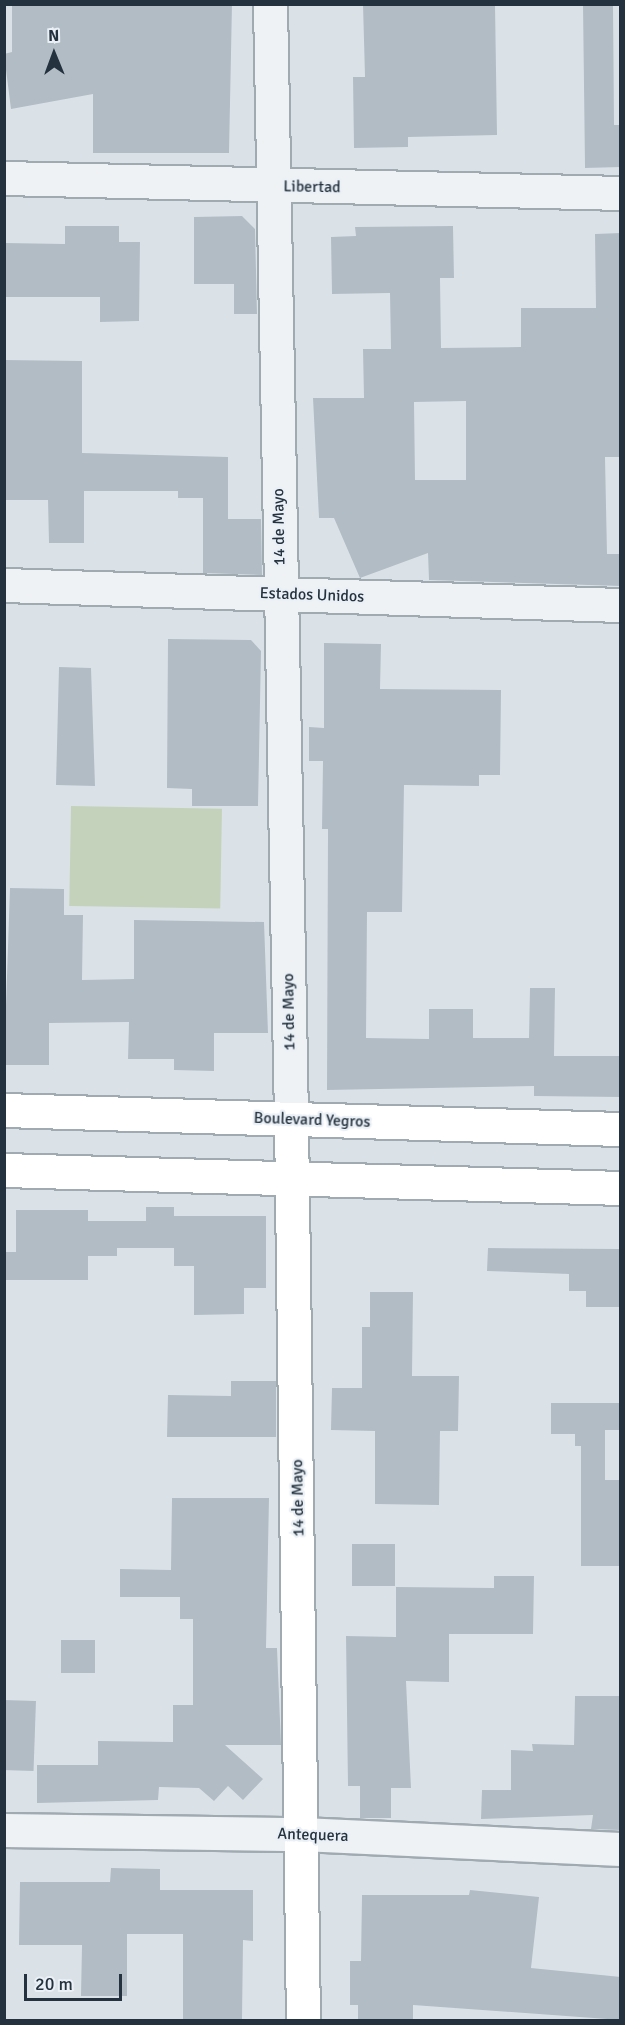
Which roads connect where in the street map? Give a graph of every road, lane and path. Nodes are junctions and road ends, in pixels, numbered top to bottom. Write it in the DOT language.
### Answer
graph roads {
  1 [pos="270,4"];
  2 [pos="4,178"];
  3 [pos="273,186"];
  4 [pos="621,193"];
  5 [pos="4,585"];
  6 [pos="280,594"];
  7 [pos="621,605"];
  8 [pos="4,1110"];
  9 [pos="291,1119"];
  10 [pos="621,1129"];
  11 [pos="4,1170"];
  12 [pos="294,1179"];
  13 [pos="621,1188"];
  14 [pos="4,1830"];
  15 [pos="302,1834"];
  16 [pos="621,1849"];
  17 [pos="303,2020"];
  1 -- 3 [label="street, 14 de Mayo"];
  2 -- 3 [label="street, Libertad"];
  3 -- 4 [label="street, Libertad"];
  3 -- 6 [label="street, 14 de Mayo"];
  5 -- 6 [label="street, Estados Unidos"];
  6 -- 7 [label="street, Estados Unidos"];
  6 -- 9 [label="street, 14 de Mayo"];
  8 -- 9 [label="main road, Boulevard Yegros"];
  9 -- 10 [label="main road, Boulevard Yegros"];
  9 -- 12 [label="main road, 14 de Mayo"];
  11 -- 12 [label="main road"];
  12 -- 13 [label="main road"];
  12 -- 15 [label="main road, 14 de Mayo"];
  14 -- 15 [label="street, Antequera"];
  15 -- 16 [label="street, Antequera"];
  15 -- 17 [label="main road, 14 de Mayo"];
}
